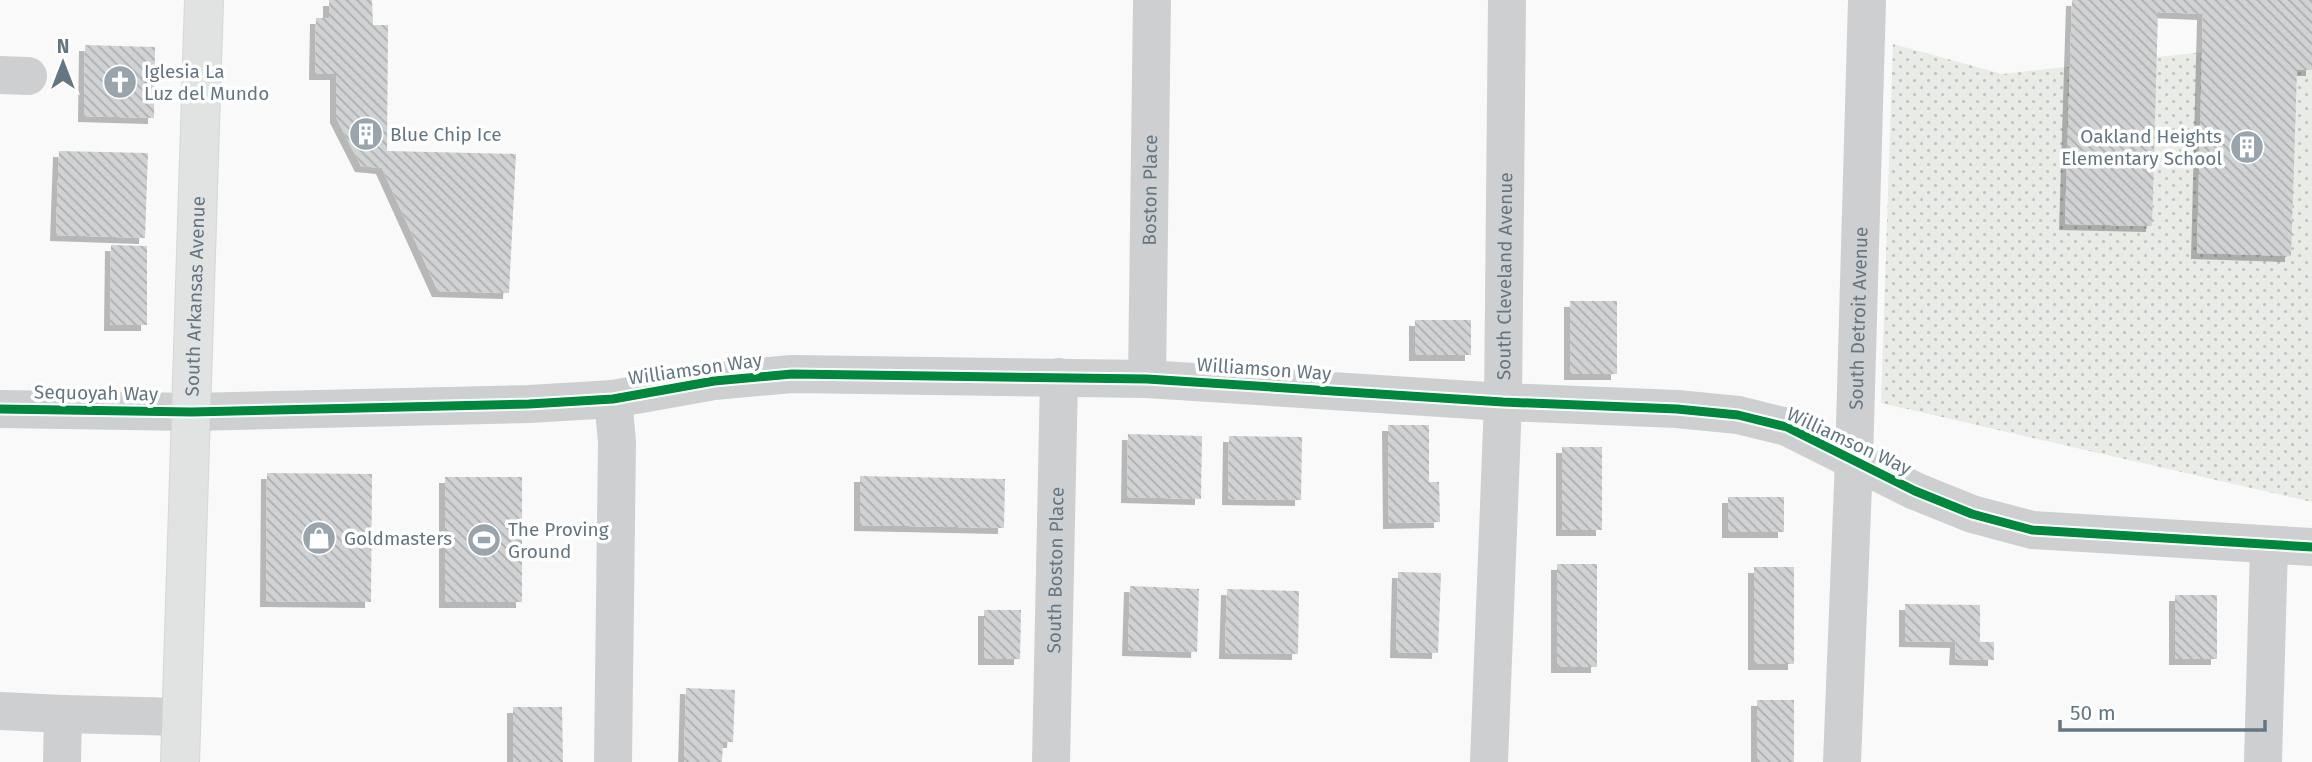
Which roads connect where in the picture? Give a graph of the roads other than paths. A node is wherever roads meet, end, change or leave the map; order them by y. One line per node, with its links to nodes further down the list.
1 (205, 0): 10 (highway, South Arkansas Avenue)
2 (1152, 0): 6 (street, Boston Place)
3 (1507, 0): 8 (street, South Cleveland Avenue)
4 (1867, 0): 11 (street, South Detroit Avenue)
5 (1059, 377): 6 (street, Williamson Way); 7 (street, Williamson Way); 20 (street, South Boston Place)
6 (1147, 379): 8 (street, Williamson Way)
7 (613, 399): 10 (street, Williamson Way); 19 (street)
8 (1503, 402): 11 (street, Williamson Way); 21 (street, South Cleveland Avenue)
9 (0, 409): 10 (street, Sequoyah Way)
10 (192, 412): 16 (highway, South Arkansas Avenue)
11 (1854, 460): 12 (street, Williamson Way); 22 (street, South Detroit Avenue)
12 (2269, 545): 13 (street, Williamson Way); 23 (street)
13 (2312, 547)
14 (0, 710): 15 (street)
15 (63, 714): 16 (street); 17 (street)
16 (181, 718): 18 (highway, South Arkansas Avenue)
17 (62, 762)
18 (180, 762)
19 (613, 762)
20 (1051, 762)
21 (1489, 762)
22 (1842, 762)
23 (2263, 762)

